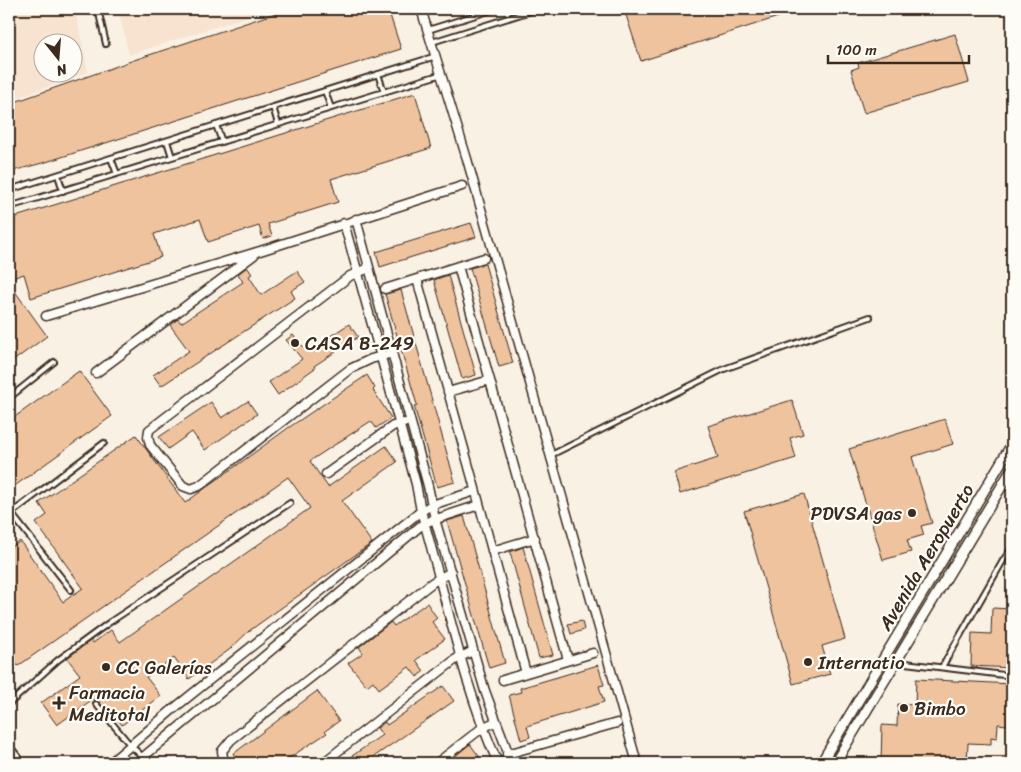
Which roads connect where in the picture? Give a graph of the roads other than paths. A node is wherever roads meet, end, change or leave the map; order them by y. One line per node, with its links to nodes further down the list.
1 (98, 9): 10 (lane)
2 (421, 9): 8 (street)
3 (495, 9): 6 (lane)
4 (537, 9): 5 (lane)
5 (526, 10): 7 (lane)
6 (487, 11): 7 (lane); 8 (lane)
7 (490, 23): 9 (lane)
8 (427, 30): 9 (street)
9 (431, 42): 11 (street)
10 (106, 44)
11 (436, 56): 12 (lane); 13 (street)
12 (378, 74): 14 (lane); 15 (lane)
13 (442, 74): 15 (lane); 52 (street)
14 (325, 91): 16 (lane); 17 (lane)
15 (384, 92): 17 (lane)
16 (273, 108): 18 (lane); 19 (lane)
17 (331, 108): 18 (lane)
18 (278, 124): 21 (lane)
19 (216, 125): 20 (lane); 21 (lane)
20 (167, 141): 22 (lane); 23 (lane)
21 (222, 142): 22 (lane)
22 (172, 157): 24 (lane)
23 (111, 158): 24 (lane); 25 (lane)
24 (117, 174): 28 (lane)
25 (58, 175): 27 (lane); 28 (lane)
26 (462, 186): 30 (street)
27 (9, 190)
28 (63, 190): 29 (lane)
29 (9, 207)
30 (356, 219): 31 (street); 35 (street)
31 (344, 223): 32 (street); 36 (street)
32 (260, 251): 39 (street); 44 (street)
33 (484, 258): 34 (street)
34 (458, 266): 37 (street); 45 (street)
35 (369, 268): 36 (street); 41 (street)
36 (358, 272): 42 (street); 42 (street)
37 (418, 279): 38 (street); 46 (street)
38 (385, 289)
39 (46, 316)
40 (870, 316): 52 (lane)
41 (393, 353): 42 (street); 48 (street)
42 (380, 356): 49 (street)
43 (54, 362): 47 (lane)
44 (96, 373)
45 (490, 380): 46 (street); 63 (street)
46 (448, 392): 55 (street)
47 (9, 398)
48 (411, 420): 49 (street); 57 (street)
49 (400, 424): 54 (street); 59 (street)
50 (104, 443): 60 (lane)
51 (1012, 444): 72 (street, Avenida Aeropuerto)
52 (551, 455): 99 (street)
53 (1012, 469): 74 (street, Avenida Aeropuerto)
54 (326, 474)
55 (475, 491): 57 (street); 58 (street)
56 (290, 503): 81 (lane)
57 (432, 505): 59 (street); 61 (street)
58 (478, 505): 61 (street); 65 (street)
59 (421, 511): 62 (street); 87 (street)
60 (10, 514): 68 (lane)
61 (435, 518): 62 (street); 66 (street)
62 (424, 523): 67 (street); 89 (street)
63 (535, 538): 65 (street); 73 (street)
64 (1012, 548): 75 (lane)
65 (492, 551): 76 (street)
66 (452, 572): 67 (street); 69 (street)
67 (440, 577): 71 (street); 94 (street)
68 (71, 590)
69 (473, 652): 71 (street); 79 (street)
70 (593, 653): 73 (street)
71 (460, 656): 80 (street); 95 (street)
72 (884, 659): 74 (lane); 90 (street, Avenida Aeropuerto)
73 (568, 660): 76 (street)
74 (897, 662): 75 (lane); 90 (street, Avenida Aeropuerto)
75 (942, 667): 77 (lane)
76 (526, 673): 78 (street)
77 (1012, 676)
78 (503, 680)
79 (485, 691): 80 (street); 83 (street)
80 (471, 695): 85 (street)
81 (9, 704)
82 (96, 704): 87 (lane)
83 (495, 722): 85 (street); 88 (street)
84 (617, 723): 88 (street)
85 (482, 728): 96 (street); 97 (street)
86 (9, 745): 91 (lane)
87 (131, 746): 89 (lane); 92 (street)
88 (507, 754): 98 (street)
89 (143, 758): 93 (street)
90 (828, 762)
91 (23, 763)
92 (110, 763)
93 (136, 763)
94 (224, 763)
95 (323, 763)
96 (438, 763)
97 (498, 763)
98 (512, 763)
99 (637, 763)

